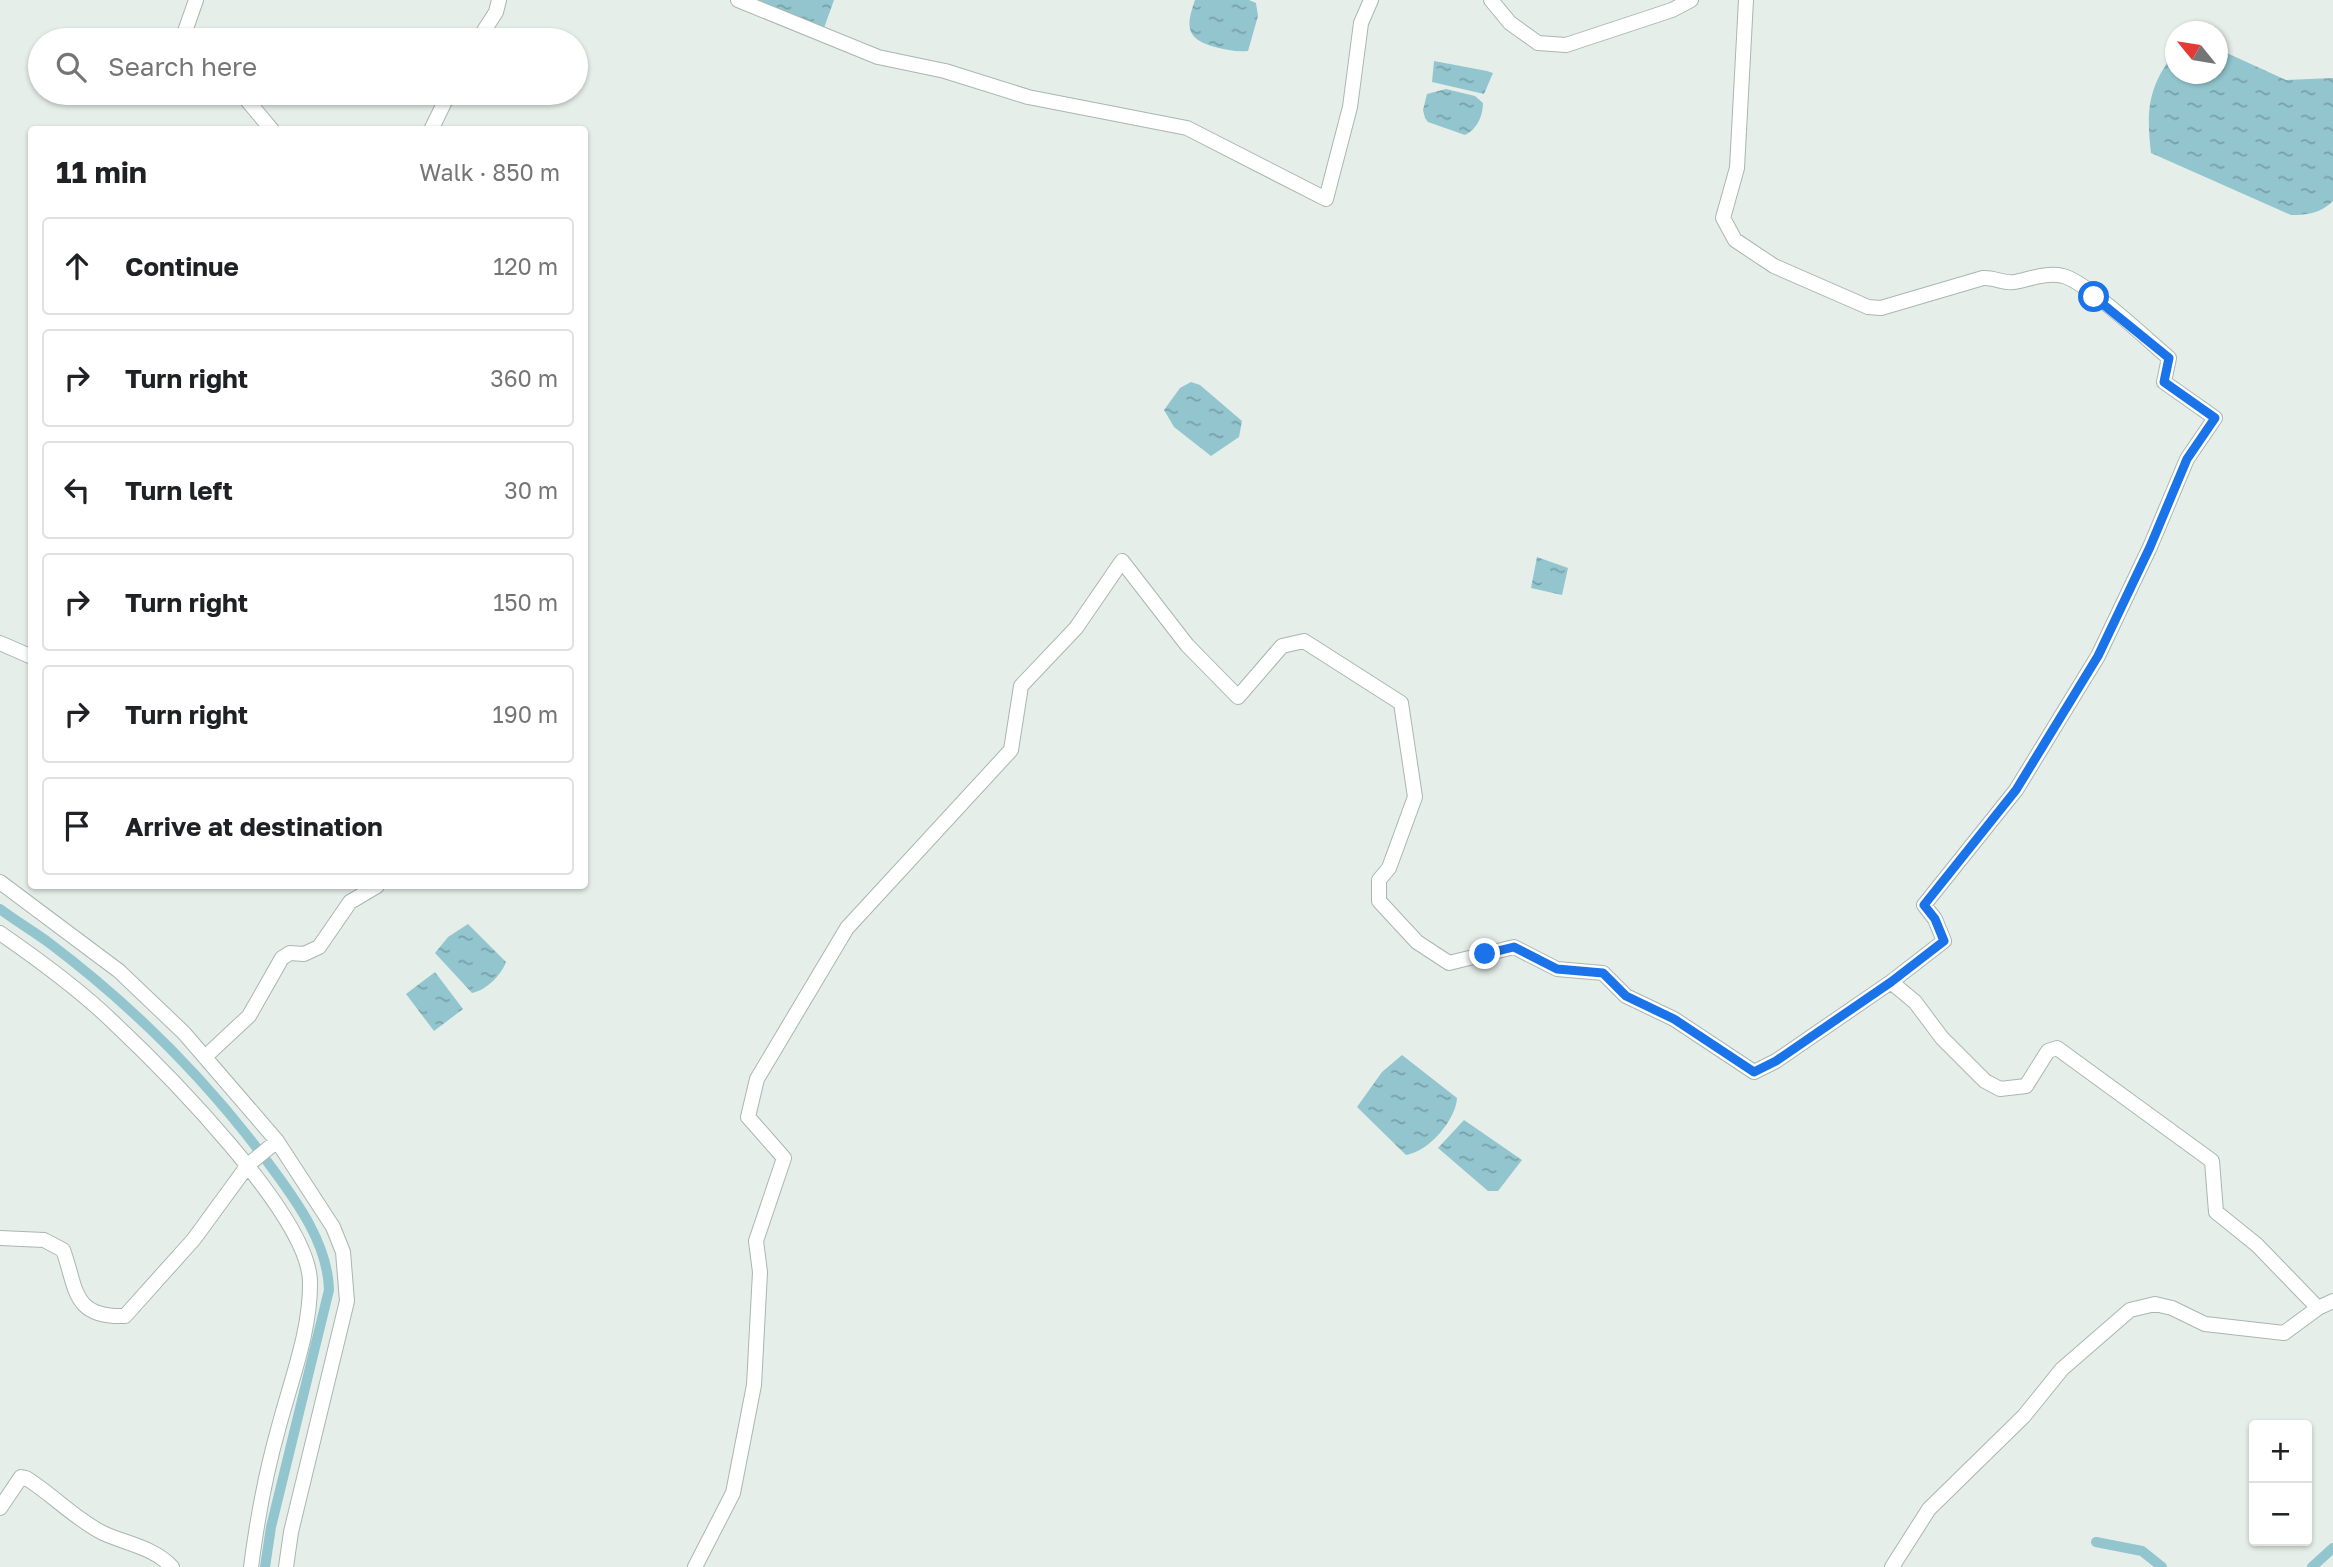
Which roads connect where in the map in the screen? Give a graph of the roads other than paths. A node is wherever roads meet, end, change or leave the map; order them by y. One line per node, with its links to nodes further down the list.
1 (196, 0): 8 (street)
2 (499, 0): 9 (street)
3 (738, 0): 4 (street)
4 (1371, 0)
5 (1491, 0): 6 (street)
6 (1691, 0)
7 (1746, 0): 19 (street)
8 (185, 28)
9 (486, 28)
10 (251, 105): 12 (street)
11 (443, 105): 13 (street)
12 (269, 126)
13 (433, 126)
14 (0, 643): 15 (street)
15 (28, 654)
16 (0, 882): 20 (street)
17 (372, 889): 20 (street)
18 (0, 933): 22 (street)
19 (1891, 982): 25 (street); 30 (street)
20 (205, 1057): 21 (street)
21 (277, 1141): 22 (street); 29 (street)
22 (248, 1165): 23 (street); 28 (street)
23 (0, 1238)
24 (2333, 1301): 25 (street)
25 (2318, 1308): 31 (street)
26 (0, 1508): 27 (street)
27 (172, 1567)
28 (251, 1567)
29 (286, 1567)
30 (695, 1567)
31 (1892, 1567)

